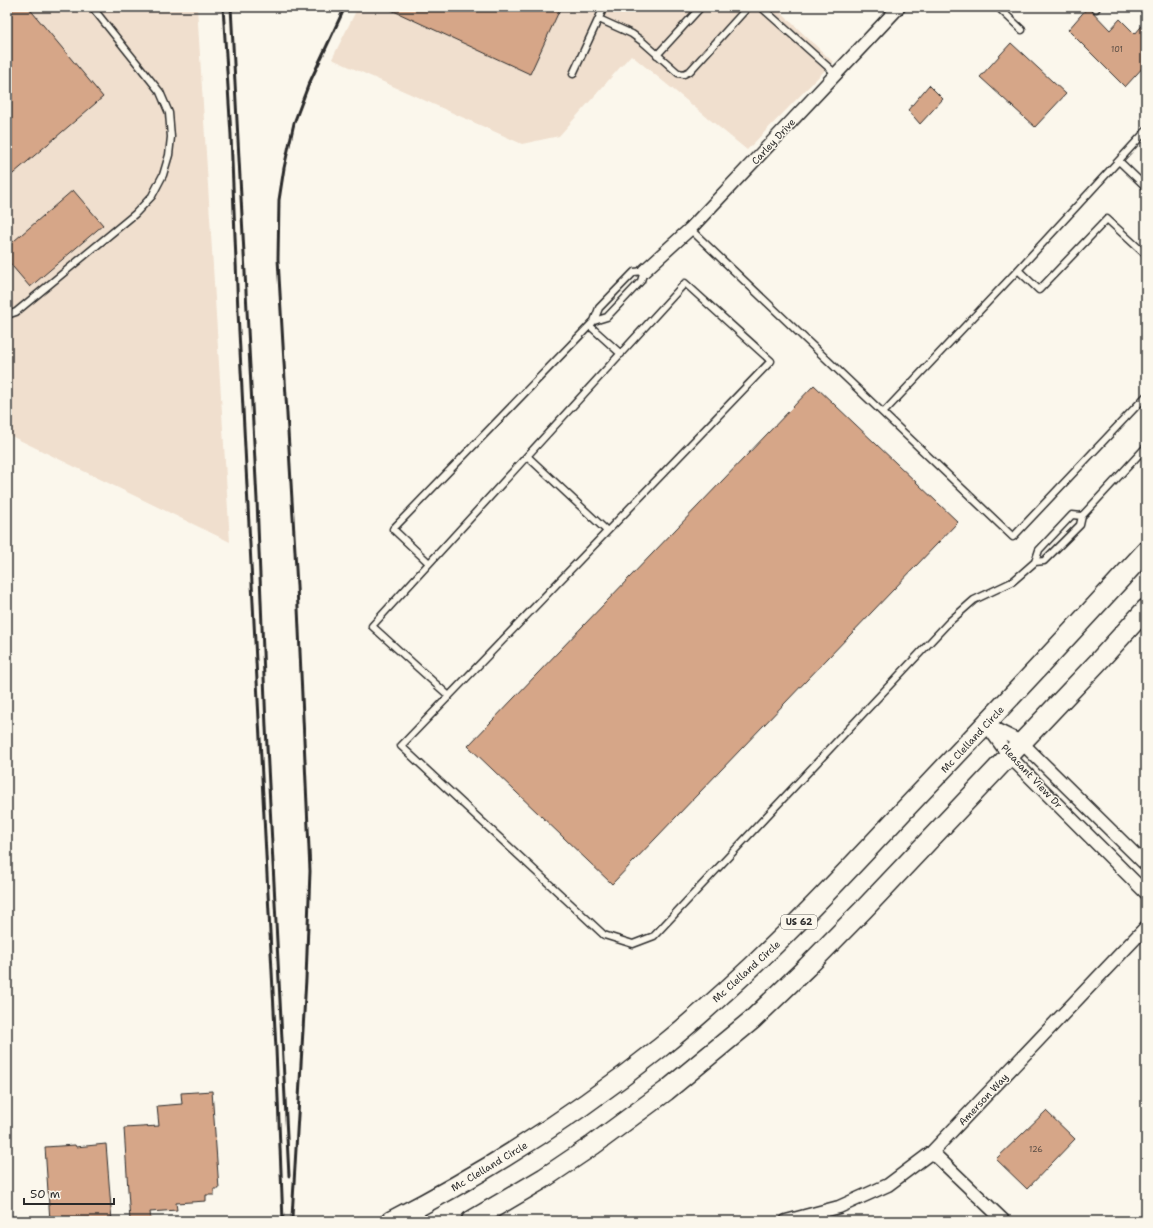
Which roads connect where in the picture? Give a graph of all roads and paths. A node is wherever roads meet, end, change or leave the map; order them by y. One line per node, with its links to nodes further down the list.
1 (92, 7): 22 (lane)
2 (604, 7): 10 (lane)
3 (701, 7): 12 (lane)
4 (748, 7): 12 (lane)
5 (761, 7): 14 (lane)
6 (899, 7): 14 (street, Carley Drive)
7 (998, 7): 11 (lane)
8 (1094, 7): 9 (lane)
9 (1097, 7)
10 (599, 19): 12 (lane); 13 (lane)
11 (1022, 30)
12 (657, 55)
13 (573, 74)
14 (836, 74): 18 (street, Carley Drive)
15 (1146, 131): 16 (lane)
16 (1119, 161): 17 (lane); 20 (lane)
17 (1146, 187)
18 (690, 228): 21 (street, Carley Drive); 27 (lane)
19 (1146, 255): 20 (lane)
20 (1018, 270): 27 (lane)
21 (644, 271): 23 (lane); 23 (lane)
22 (7, 315)
23 (594, 321): 24 (lane)
24 (590, 326): 25 (lane); 34 (lane)
25 (621, 354): 29 (lane); 31 (lane)
26 (1146, 396): 27 (lane)
27 (883, 413)
28 (1146, 447): 30 (lane)
29 (527, 456): 31 (lane); 34 (lane)
30 (1082, 516): 33 (lane); 33 (lane)
31 (607, 531): 36 (lane)
32 (1146, 552): 37 (highway, Mc Clelland Circle / US 62)
33 (1035, 562): 36 (lane)
34 (429, 563): 36 (lane)
35 (1146, 609): 38 (highway)
36 (449, 696)
37 (986, 724): 38 (street, Pleasant View Dr); 38 (street, Pleasant View Dr); 43 (highway, Mc Clelland Circle / US 62)
38 (1015, 749): 39 (street, Pleasant View Dr); 40 (street, Pleasant View Dr); 44 (highway)
39 (1146, 865)
40 (1146, 893)
41 (1146, 926): 42 (street, Amerson Way)
42 (932, 1152): 45 (street, Amerson Way); 46 (street)
43 (391, 1221)
44 (471, 1221)
45 (786, 1221)
46 (1004, 1221)

